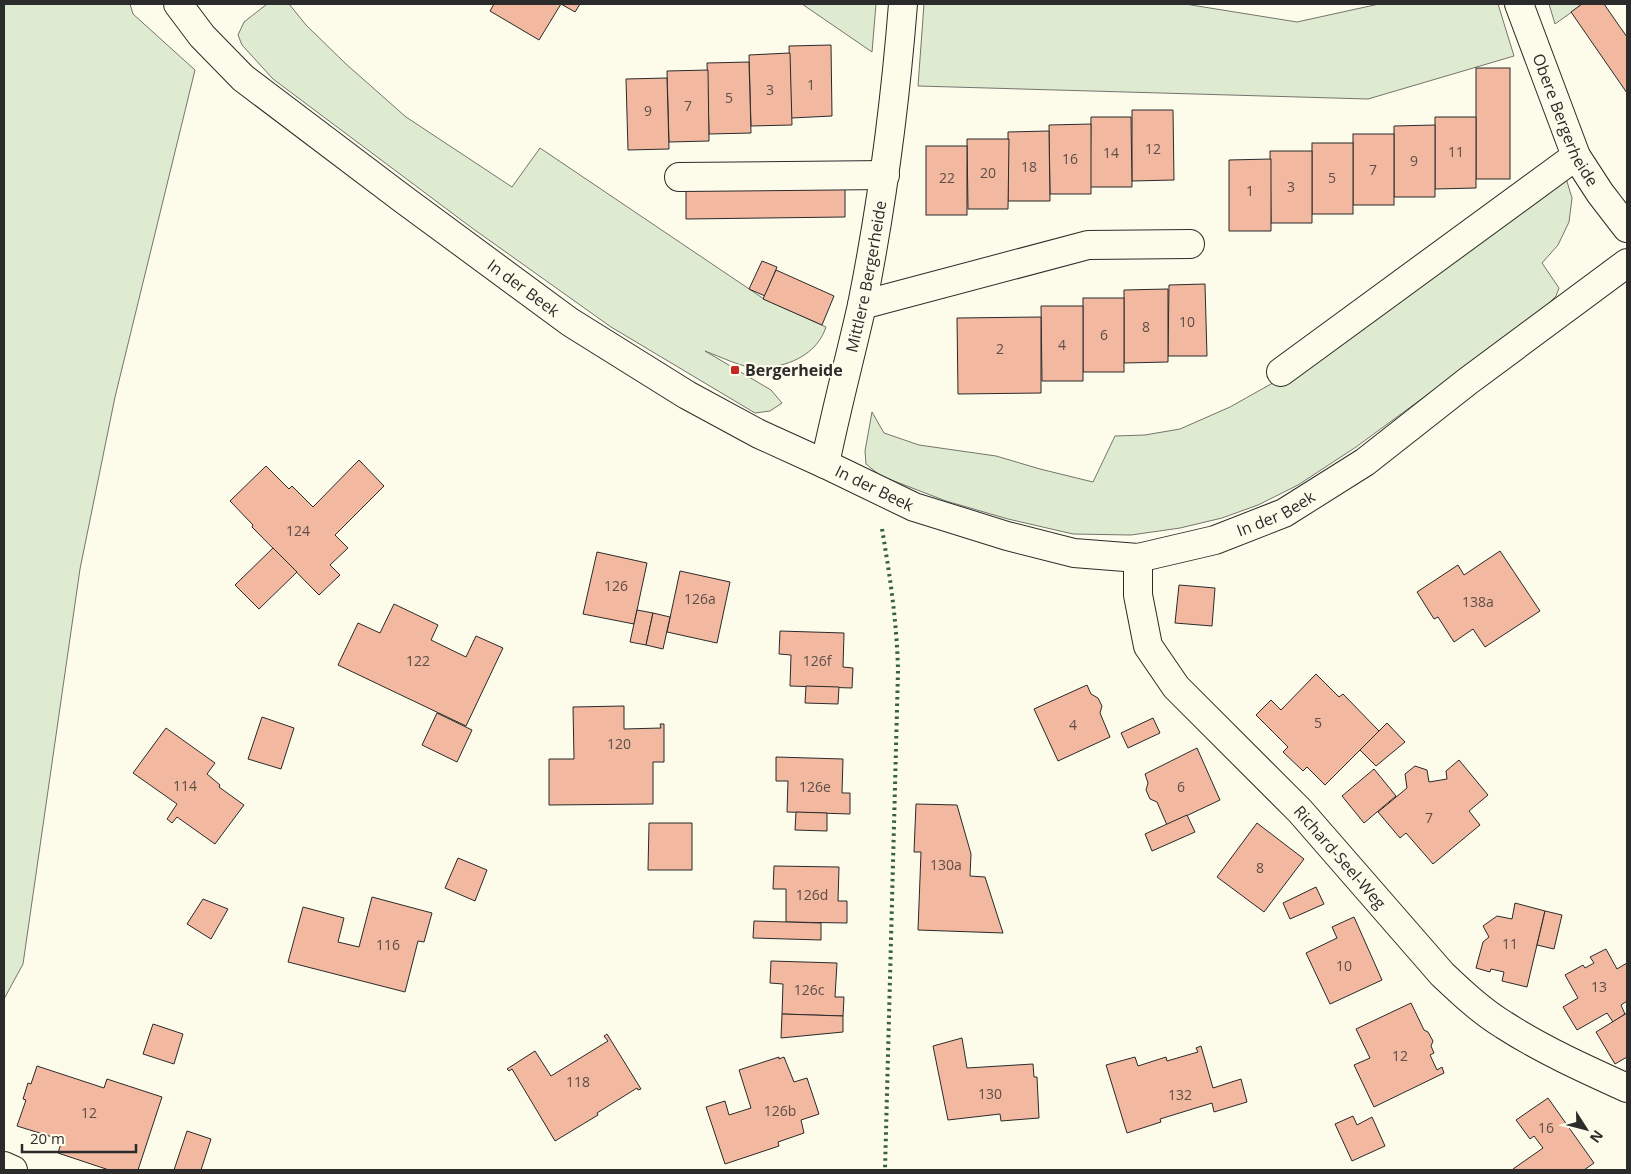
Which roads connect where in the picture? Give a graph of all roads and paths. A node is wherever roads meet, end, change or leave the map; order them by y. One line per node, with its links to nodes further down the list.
1 (178, 4): 12 (street, In der Beek)
2 (903, 4): 5 (street, Mittlere Bergerheide)
3 (1520, 4): 4 (street, Obere Bergerheide)
4 (1576, 156): 7 (street, Obere Bergerheide); 11 (street)
5 (885, 175): 6 (street, Mittlere Bergerheide); 10 (street, Mittlere Bergerheide)
6 (679, 177)
7 (1627, 228)
8 (1190, 244): 10 (street)
9 (1627, 263): 13 (street, In der Beek)
10 (862, 305): 12 (street, Mittlere Bergerheide)
11 (1281, 372)
12 (825, 464): 13 (street, In der Beek)
13 (1138, 558): 14 (street, Richard-Seel-Weg)
14 (1627, 1088)
15 (4, 1166): 16 (street)
16 (13, 1170)

